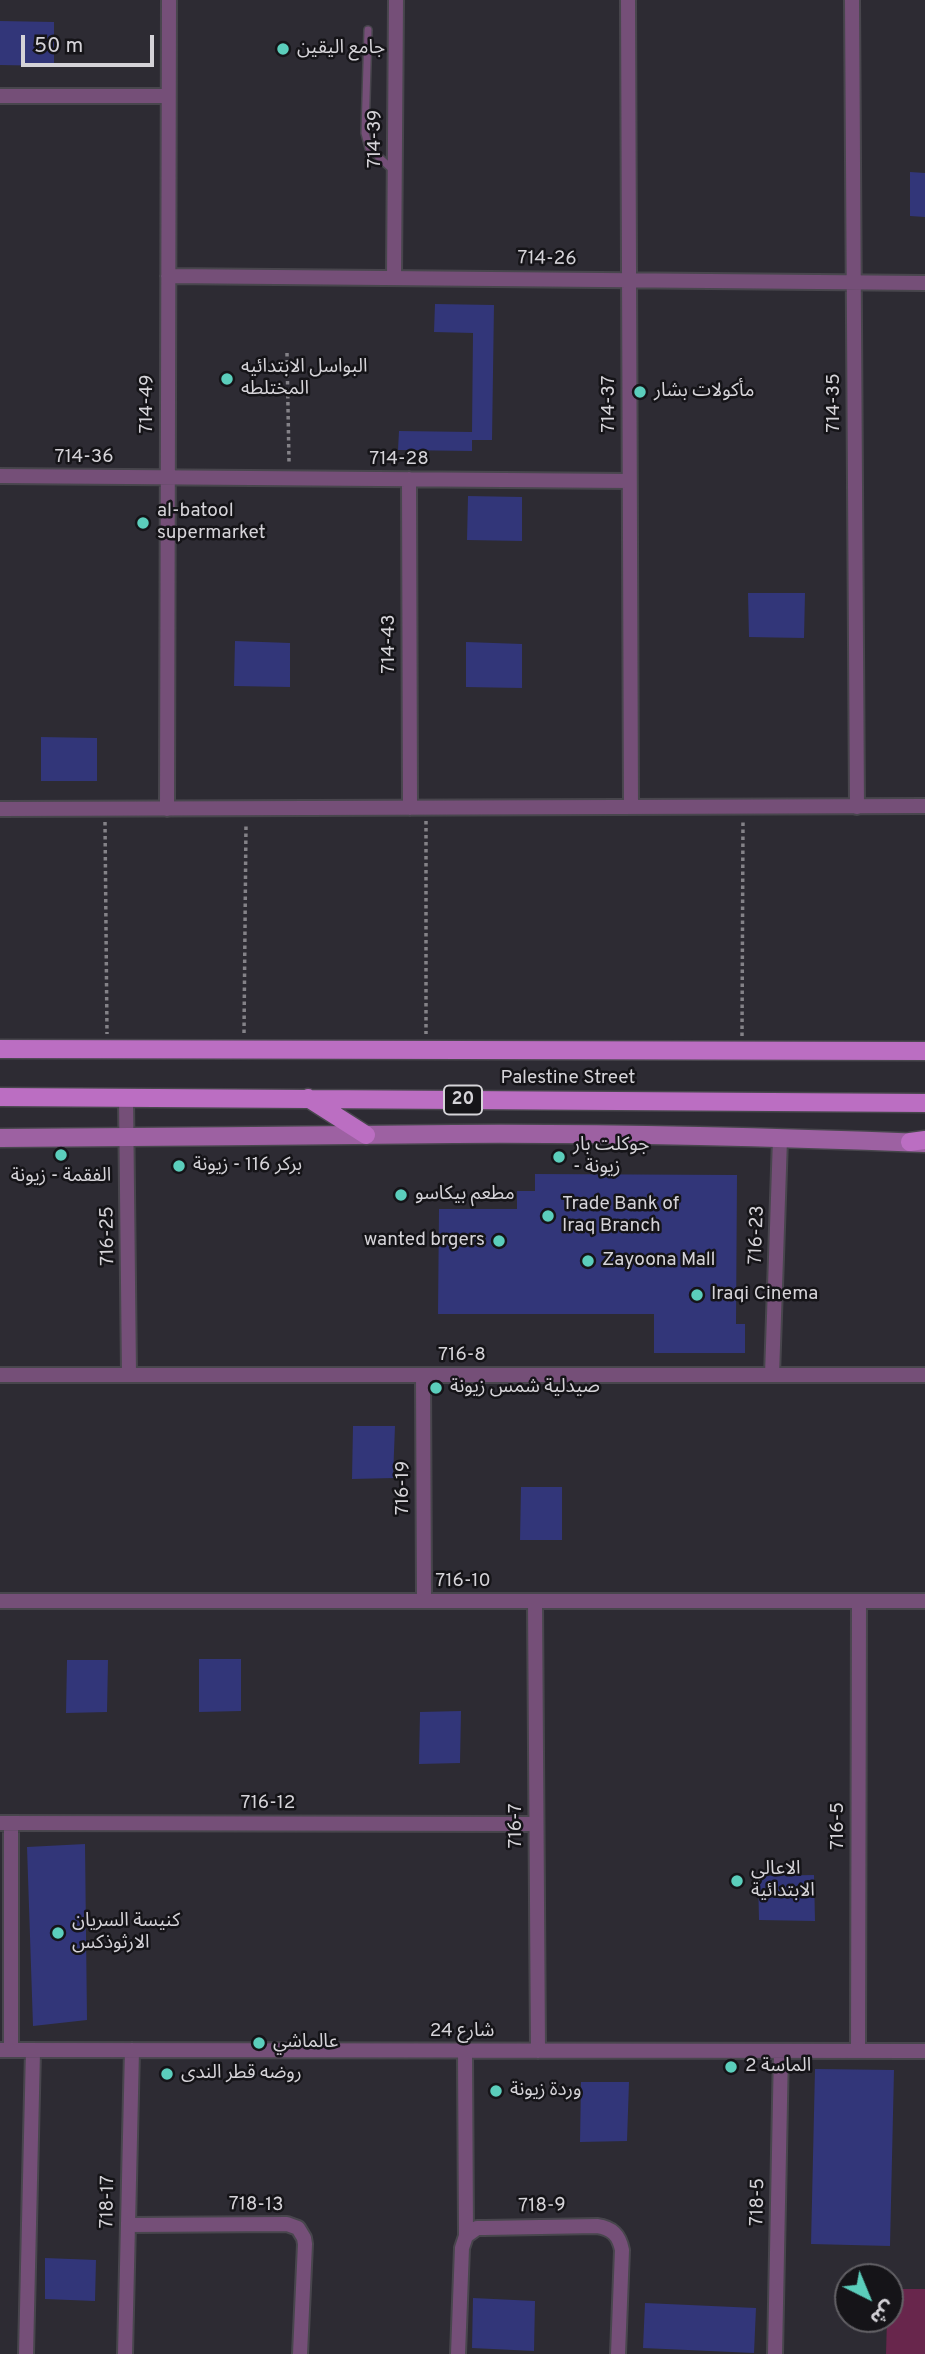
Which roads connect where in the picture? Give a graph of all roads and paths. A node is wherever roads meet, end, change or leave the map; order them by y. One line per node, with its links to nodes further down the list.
1 (169, 0): 7 (street, 714-49)
2 (396, 0): 8 (street, 714-39)
3 (628, 0): 11 (street, 714-37)
4 (852, 0): 12 (street, 714-35)
5 (368, 30): 8 (lane)
6 (0, 96): 7 (street)
7 (168, 96): 9 (street, 714-49)
8 (395, 172): 10 (street, 714-39)
9 (168, 276): 10 (street, 714-26); 16 (street, 714-49)
10 (394, 278): 11 (street, 714-26)
11 (629, 281): 12 (street, 714-26); 19 (street, 714-37)
12 (854, 282): 13 (street, 714-26); 23 (street, 714-35)
13 (925, 283)
14 (287, 353): 17 (path)
15 (0, 476): 16 (street, 714-36)
16 (167, 478): 17 (street, 714-28); 29 (street, 714-49)
17 (289, 478): 18 (street, 714-28)
18 (409, 480): 19 (street, 714-28); 25 (street, 714-43)
19 (629, 481): 21 (street, 714-37)
20 (925, 806): 23 (street)
21 (631, 807): 22 (street); 26 (street)
22 (743, 807): 23 (street); 34 (path)
23 (857, 807)
24 (246, 808): 25 (street); 29 (street); 32 (path)
25 (410, 808): 26 (street)
26 (426, 808): 33 (path)
27 (0, 809): 28 (street)
28 (104, 809): 29 (street); 31 (path)
29 (167, 809)
30 (0, 1049): 31 (main road, Palestine Street)
31 (107, 1049): 32 (main road, Palestine Street)
32 (244, 1049): 33 (main road, Palestine Street)
33 (426, 1050): 34 (main road, Palestine Street)
34 (742, 1051): 35 (main road, Palestine Street)
35 (925, 1051)
36 (0, 1097): 37 (main road, Palestine Street / 20)
37 (126, 1097): 38 (main road, Palestine Street / 20); 42 (street, 716-25)
38 (308, 1098): 39 (main road, Palestine Street / 20); 40 (main road)
39 (925, 1103)
40 (366, 1135): 42 (street); 43 (street)
41 (0, 1138): 42 (street)
42 (127, 1138): 46 (street, 716-25)
43 (780, 1139): 44 (street); 48 (street, 716-23)
44 (920, 1142)
45 (0, 1375): 46 (street, 716-8)
46 (129, 1375): 47 (street, 716-8)
47 (423, 1375): 48 (street, 716-8); 51 (street, 716-19)
48 (772, 1375): 49 (street, 716-8)
49 (925, 1375)
50 (0, 1601): 51 (street, 716-10)
51 (424, 1601): 52 (street, 716-10)
52 (535, 1601): 53 (street, 716-10); 56 (street, 716-7)
53 (859, 1601): 54 (street, 716-10); 60 (street, 716-5)
54 (925, 1601)
55 (5, 1823): 56 (street, 716-12); 57 (street)
56 (536, 1824): 61 (street, 716-7)
57 (6, 2050): 58 (street, شارع 24)
58 (33, 2050): 59 (street, شارع 24); 67 (street)
59 (132, 2050): 64 (street, شارع 24); 65 (street, 718-17)
60 (858, 2050): 62 (street, شارع 24); 63 (street, شارع 24)
61 (538, 2051): 62 (street, شارع 24); 64 (street, شارع 24)
62 (781, 2051): 72 (street, 718-5)
63 (925, 2051)
64 (465, 2052): 66 (street)
65 (128, 2225): 68 (street, 718-17); 69 (street, 718-13)
66 (466, 2236): 70 (street); 71 (street, 718-9)
67 (26, 2354)
68 (124, 2354)
69 (300, 2354)
70 (458, 2354)
71 (618, 2354)
72 (775, 2354)

